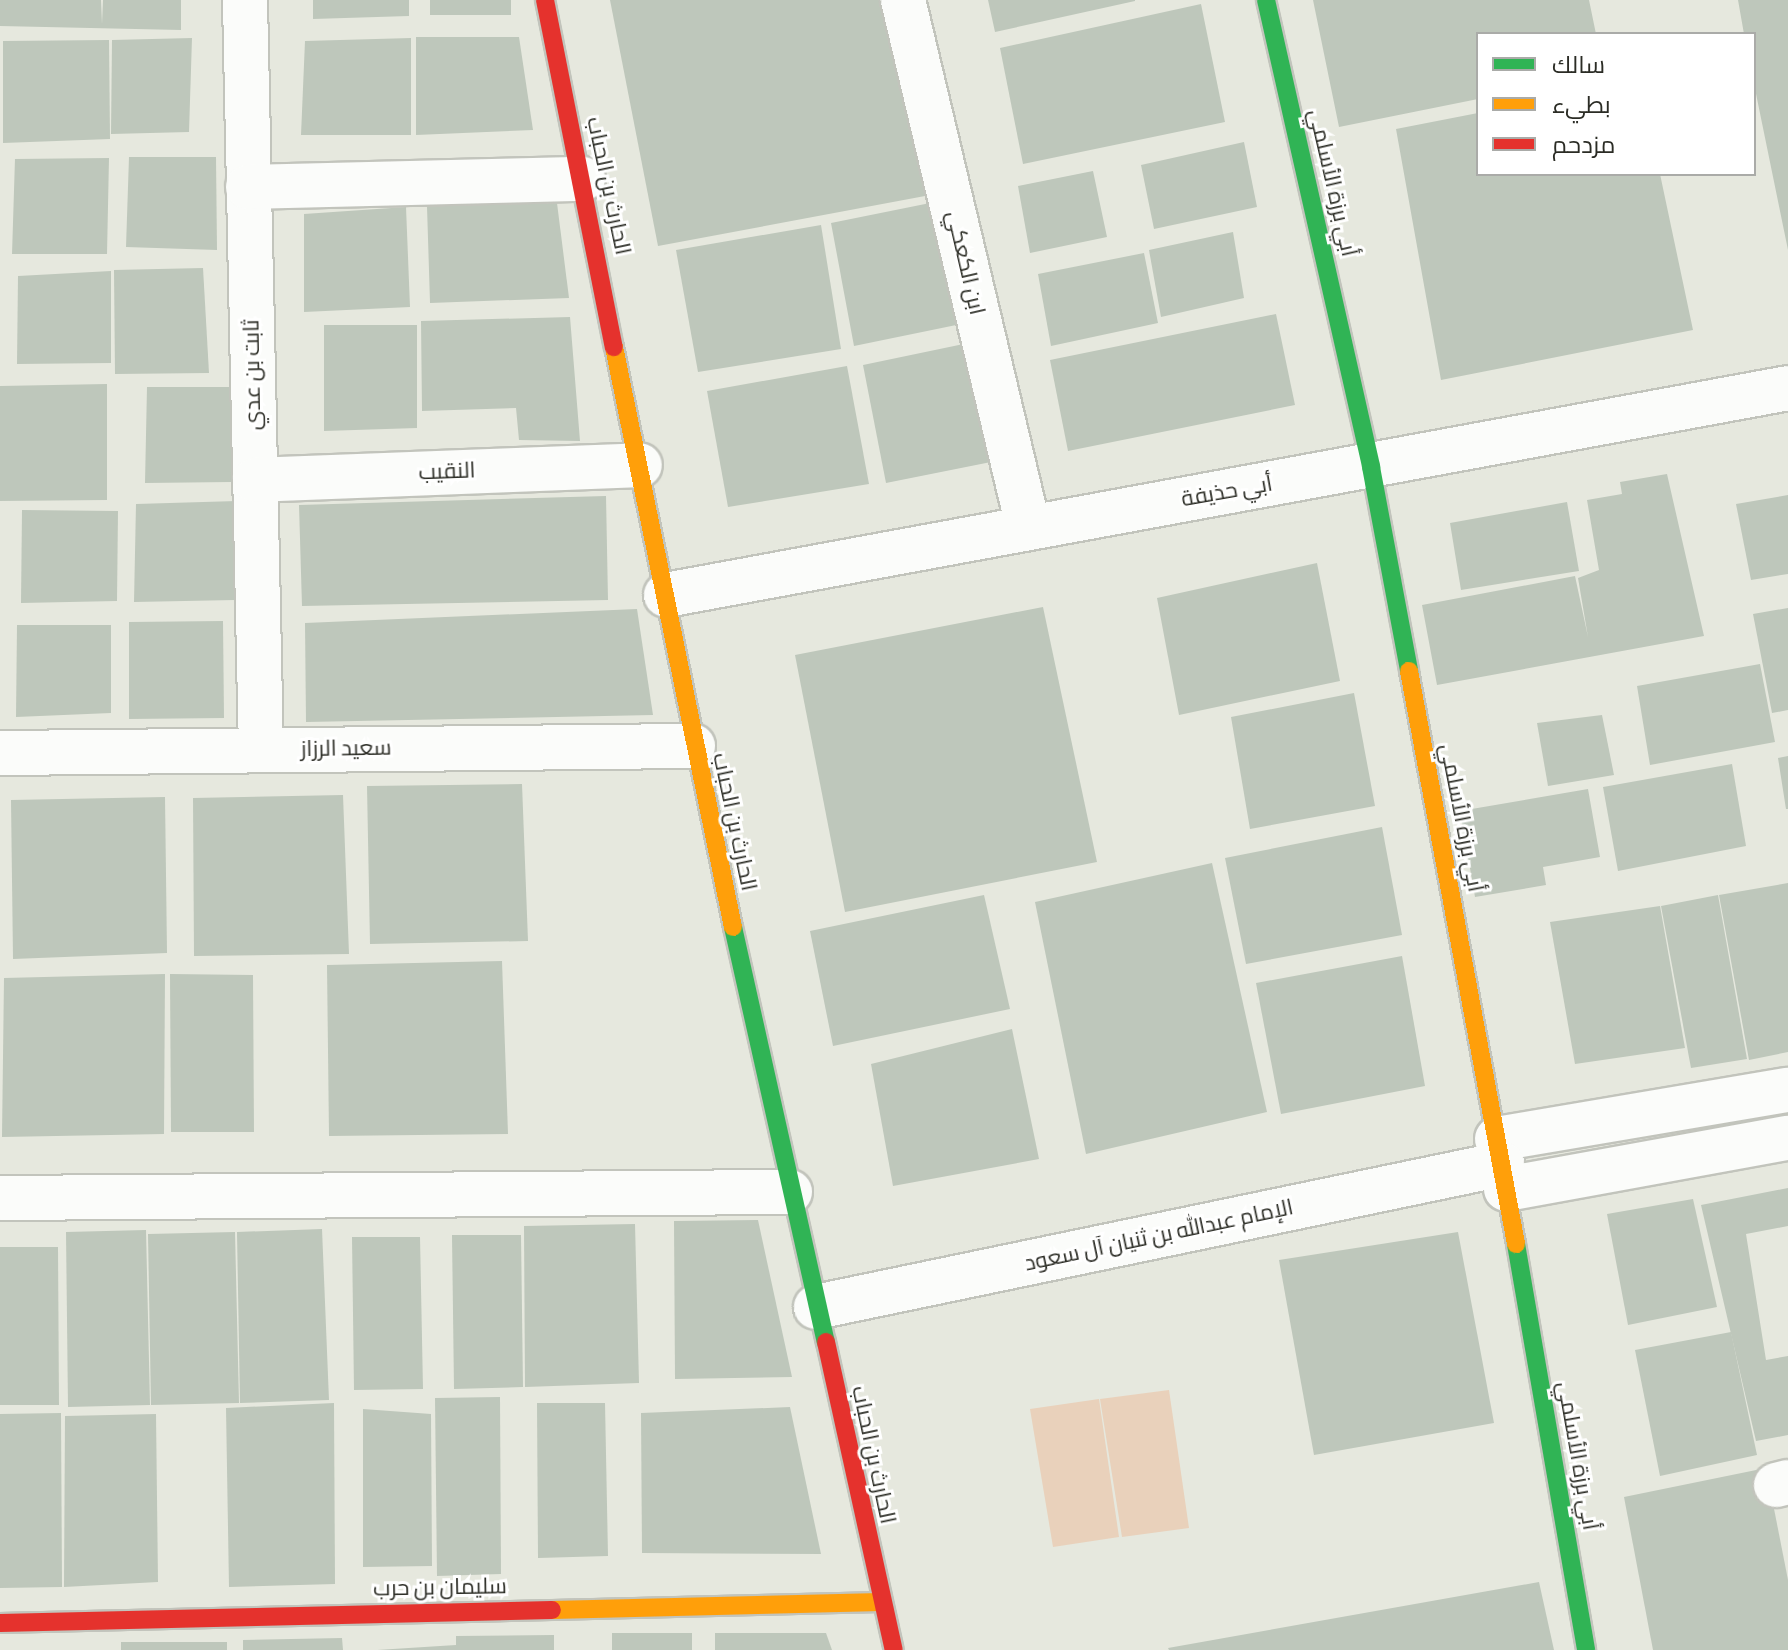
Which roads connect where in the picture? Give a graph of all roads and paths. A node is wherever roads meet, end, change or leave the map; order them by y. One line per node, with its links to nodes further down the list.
1 (245, 0): 6 (street, ثابت بن عدي)
2 (545, 0): 5 (street, الحارث بن الحباب)
3 (903, 0): 11 (street, ابن الكعكي)
4 (1266, 0): 9 (street, أبي برزة الأسلمي)
5 (583, 179): 6 (street); 8 (street, الحارث بن الحباب)
6 (248, 187): 10 (street, ثابت بن عدي)
7 (1788, 388): 9 (street, أبي حذيفة)
8 (640, 465): 10 (street, النقيب); 12 (street, الحارث بن الحباب)
9 (1371, 467): 11 (street, أبي حذيفة); 18 (street, أبي برزة الأسلمي)
10 (255, 480): 14 (street, ثابت بن عدي)
11 (1028, 526): 12 (street, أبي حذيفة)
12 (666, 595): 13 (street, الحارث بن الحباب)
13 (693, 746): 14 (street, سعيد الرزاز); 19 (street, الحارث بن الحباب)
14 (261, 750): 15 (street, سعيد الرزاز)
15 (0, 753)
16 (1788, 1090): 18 (street, الإمام عبدالله بن ثنيان آل سعود)
17 (1788, 1138): 18 (street, الإمام عبدالله بن ثنيان آل سعود)
18 (1502, 1164): 21 (street, الإمام عبدالله بن ثنيان آل سعود); 25 (street, أبي برزة الأسلمي)
19 (790, 1192): 20 (street); 21 (street, الحارث بن الحباب)
20 (0, 1198)
21 (816, 1307): 22 (street, الحارث بن الحباب)
22 (881, 1602): 23 (street, سليمان بن حرب); 24 (street, الحارث بن الحباب)
23 (0, 1623)
24 (894, 1650)
25 (1586, 1650)

